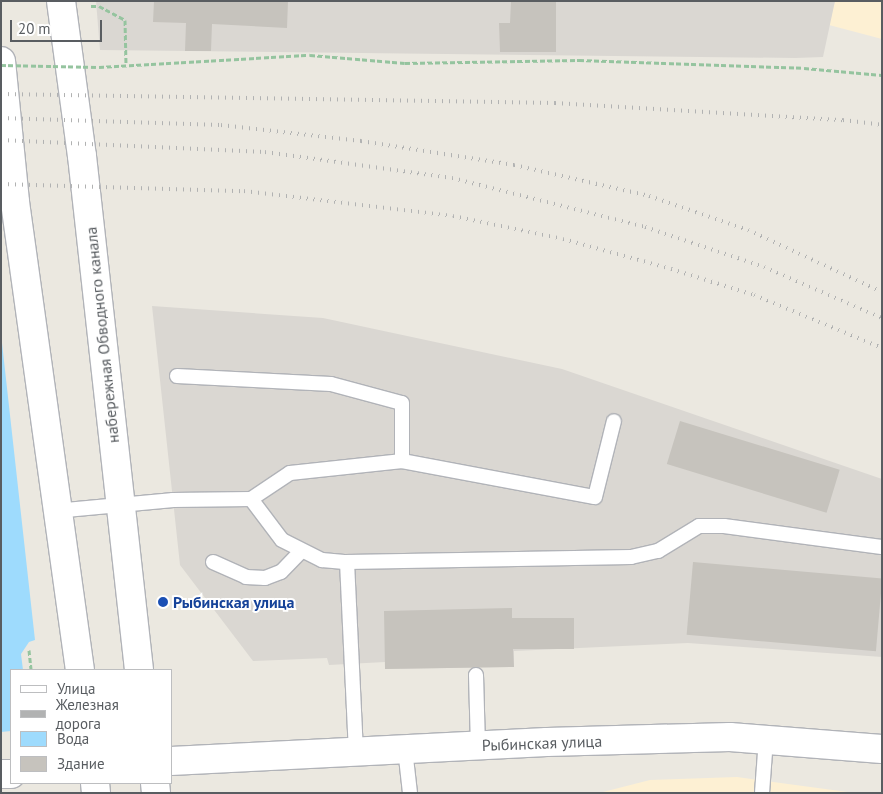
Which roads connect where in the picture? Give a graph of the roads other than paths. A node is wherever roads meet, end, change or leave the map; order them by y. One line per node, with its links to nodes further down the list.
1 (61, 1): 7 (main road, набережная Обводного канала)
2 (1, 63): 8 (main road)
3 (177, 376): 5 (lane)
4 (614, 422): 5 (lane)
5 (402, 461): 6 (lane)
6 (251, 499): 7 (lane); 10 (lane)
7 (120, 504): 8 (lane); 14 (main road, набережная Обводного канала)
8 (56, 511): 13 (main road)
9 (882, 547): 12 (lane)
10 (300, 552): 11 (lane); 12 (lane)
11 (213, 562)
12 (347, 562): 20 (lane)
13 (80, 669)
14 (139, 669)
15 (476, 675): 17 (lane)
16 (766, 738): 17 (main road, Рыбинская улица); 19 (main road, Рыбинская улица); 23 (lane)
17 (478, 745): 18 (main road, Рыбинская улица)
18 (405, 748): 20 (main road, Рыбинская улица); 22 (lane)
19 (882, 748)
20 (356, 750): 21 (main road, Рыбинская улица)
21 (172, 761)
22 (410, 793)
23 (762, 793)

